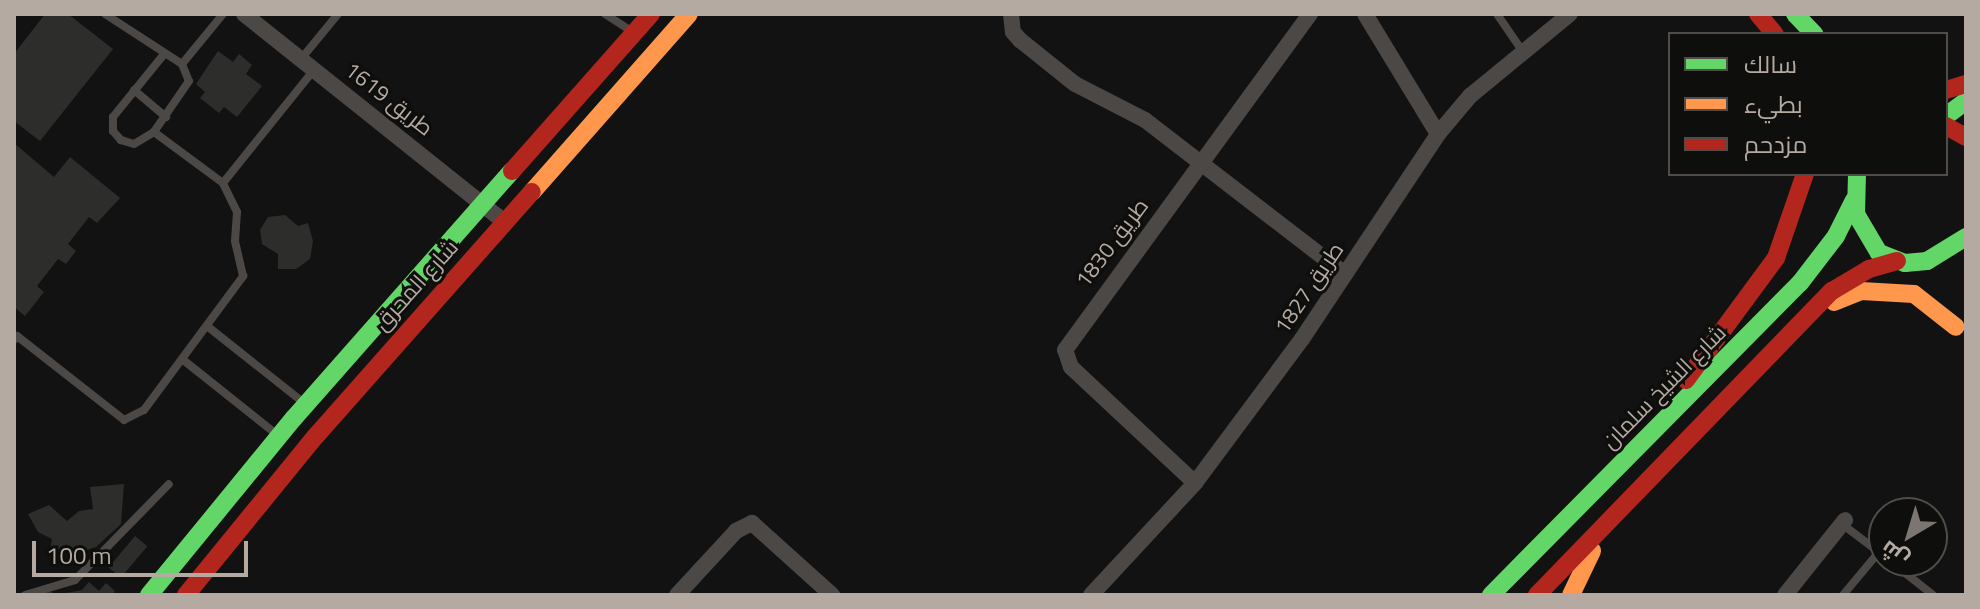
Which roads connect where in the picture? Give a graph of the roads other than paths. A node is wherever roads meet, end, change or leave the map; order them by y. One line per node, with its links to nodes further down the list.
1 (105, 14): 18 (lane)
2 (223, 14): 20 (lane)
3 (244, 14): 21 (street, طريق 1619)
4 (338, 14): 21 (lane)
5 (605, 14): 17 (lane)
6 (651, 14): 17 (main road, شارع المحرق)
7 (689, 14): 36 (main road, شارع المحرق)
8 (1011, 14): 30 (street)
9 (1310, 14): 30 (street, طريق 1830)
10 (1365, 14): 28 (street)
11 (1497, 14): 19 (lane)
12 (1570, 14): 19 (street, طريق 1827)
13 (1757, 14): 15 (main road)
14 (1795, 14): 16 (main road)
15 (1773, 32)
16 (1812, 32)
17 (634, 33): 35 (main road, شارع المحرق)
18 (165, 53): 20 (lane); 22 (lane)
19 (1524, 53): 28 (street, طريق 1827)
20 (182, 64): 25 (lane)
21 (308, 64): 33 (lane); 35 (street, طريق 1619)
22 (134, 90): 25 (lane); 27 (lane)
23 (1966, 101): 24 (main road)
24 (1948, 114)
25 (166, 117): 27 (lane)
26 (1948, 127): 29 (main road)
27 (154, 132): 33 (lane)
28 (1438, 134): 39 (street, طريق 1827)
29 (1966, 137)
30 (1198, 164): 39 (street); 49 (street, طريق 1830)
31 (1804, 176): 48 (main road)
32 (1857, 176): 34 (main road)
33 (223, 183): 40 (lane)
34 (1854, 200): 38 (main road); 48 (main road, شارع الشيخ سلمان)
35 (482, 203): 36 (street, طريق 1619); 45 (main road, شارع المحرق)
36 (505, 222): 47 (main road, شارع المحرق)
37 (1966, 237): 38 (main road)
38 (1901, 262): 41 (main road); 43 (main road)
39 (1345, 274): 49 (street, طريق 1827)
40 (207, 326): 44 (lane); 45 (lane)
41 (1961, 334): 43 (main road)
42 (15, 336): 44 (lane)
43 (1777, 345): 52 (main road)
44 (182, 359): 46 (lane)
45 (300, 411): 46 (main road, شارع المحرق); 47 (main road)
46 (279, 436): 57 (main road, شارع المحرق)
47 (315, 437): 58 (main road, شارع المحرق)
48 (1635, 449): 62 (main road, شارع الشيخ سلمان)
49 (1195, 483): 61 (street, طريق 1827)
50 (169, 484): 56 (lane)
51 (1843, 522): 53 (lane); 65 (street)
52 (1607, 524): 63 (main road); 64 (main road)
53 (1868, 543)
54 (1868, 569): 66 (lane)
55 (1910, 577): 67 (lane)
56 (25, 595)
57 (149, 595)
58 (186, 595)
59 (677, 595): 60 (street)
60 (832, 595)
61 (1091, 595)
62 (1491, 595)
63 (1537, 595)
64 (1571, 595)
65 (1785, 595)
66 (1843, 595)
67 (1933, 595)

